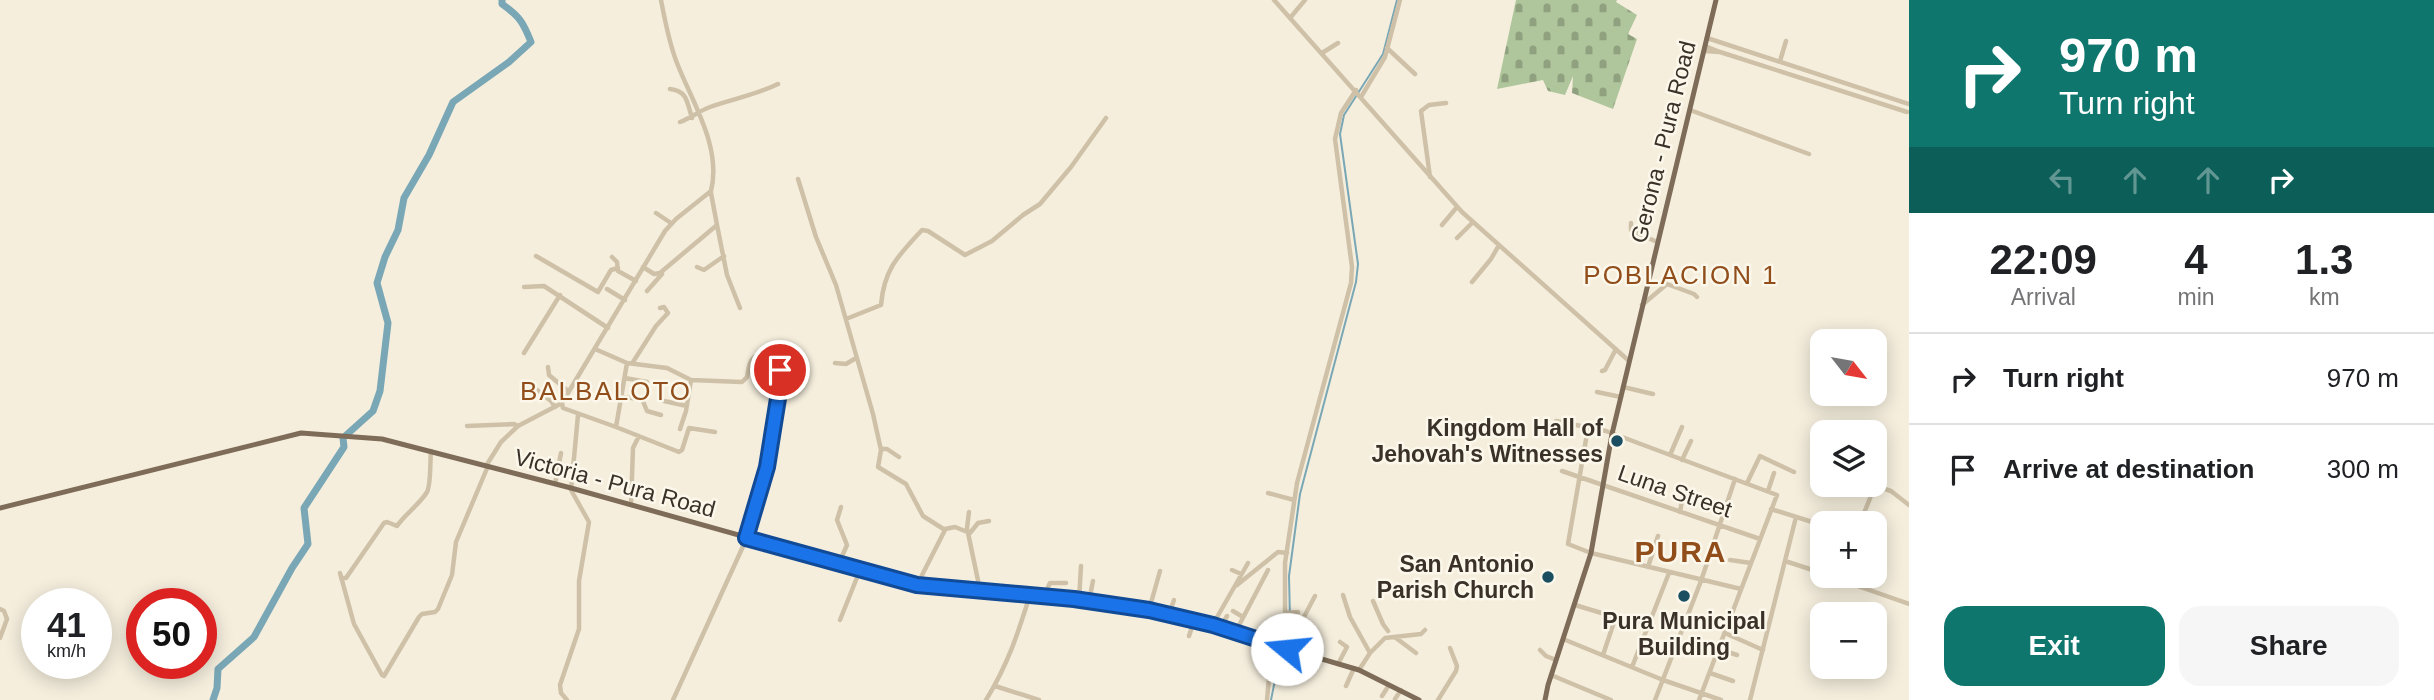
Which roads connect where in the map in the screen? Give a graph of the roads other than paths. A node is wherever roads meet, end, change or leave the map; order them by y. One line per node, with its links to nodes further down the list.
1 (661, 0): 23 (street)
2 (1274, 0): 6 (street)
3 (1305, 0): 6 (street)
4 (1400, 0): 10 (street)
5 (1716, 0): 7 (main road, Gerona - Pura Road)
6 (1290, 18): 12 (street)
7 (1707, 38): 11 (main road, Gerona - Pura Road); 13 (street)
8 (1786, 41): 13 (street)
9 (1338, 43): 12 (street)
10 (1387, 48): 14 (street); 18 (street)
11 (1705, 49): 21 (main road, Gerona - Pura Road); 22 (street)
12 (1322, 53): 17 (street)
13 (1780, 61): 20 (street)
14 (1415, 74)
15 (778, 84): 23 (street)
16 (670, 89): 24 (street)
17 (1356, 90): 18 (street); 119 (street)
18 (1361, 97): 28 (street)
19 (1446, 103): 28 (street)
20 (1909, 104)
21 (1690, 110): 27 (street); 39 (main road, Gerona - Pura Road)
22 (1907, 112)
23 (699, 114): 24 (street); 30 (street)
24 (692, 118): 26 (street)
25 (1105, 118): 59 (street)
26 (680, 122)
27 (1809, 154)
28 (1430, 177): 31 (street)
29 (798, 179): 59 (street)
30 (710, 192): 34 (street); 36 (street)
31 (1457, 207): 33 (street); 37 (street)
32 (656, 213): 34 (street)
33 (1473, 222): 38 (street); 40 (street)
34 (671, 223): 45 (street)
35 (1631, 223): 39 (street)
36 (718, 225): 42 (street); 44 (street)
37 (1442, 225)
38 (1457, 238)
39 (1657, 242): 56 (main road, Gerona - Pura Road)
40 (1499, 245): 49 (street); 62 (street)
41 (536, 256): 47 (street)
42 (724, 256): 46 (street); 58 (street)
43 (612, 257): 47 (street)
44 (669, 265): 45 (street); 52 (street)
45 (643, 267): 48 (street)
46 (697, 267)
47 (618, 268): 48 (street)
48 (636, 281): 55 (street)
49 (1472, 282)
50 (524, 287): 53 (street)
51 (607, 289): 55 (street)
52 (646, 291)
53 (560, 295): 60 (street); 64 (street)
54 (1697, 297): 56 (street)
55 (625, 300): 60 (street)
56 (1642, 306): 66 (main road, Gerona - Pura Road)
57 (660, 308): 67 (street)
58 (740, 308)
59 (846, 319): 65 (street)
60 (608, 328): 61 (street)
61 (596, 349): 67 (street); 77 (street)
62 (1616, 349): 66 (street); 71 (street)
63 (765, 352): 73 (street)
64 (524, 353)
65 (856, 358): 68 (street); 99 (street)
66 (1629, 361): 76 (main road, Gerona - Pura Road)
67 (630, 362): 72 (street); 73 (street)
68 (835, 363)
69 (548, 367): 77 (street)
70 (780, 370): 134 (street)
71 (1602, 371)
72 (625, 378): 74 (street); 80 (street)
73 (691, 380): 84 (street)
74 (647, 382)
75 (532, 386): 85 (street)
76 (1623, 387): 79 (street); 81 (main road, Gerona - Pura Road)
77 (568, 391): 83 (street)
78 (1597, 392): 81 (street)
79 (1653, 394)
80 (621, 397): 87 (street); 91 (street)
81 (1621, 397): 96 (main road, Gerona - Pura Road)
82 (664, 401): 84 (street)
83 (562, 406): 85 (street); 86 (street)
84 (687, 406): 94 (street)
85 (554, 407): 90 (street)
86 (578, 415): 91 (street); 114 (street)
87 (661, 415)
88 (1556, 421): 93 (street)
89 (467, 426): 90 (street)
90 (518, 426): 105 (street)
91 (616, 427): 97 (street)
92 (1682, 427): 102 (street)
93 (1588, 428): 96 (street); 109 (street)
94 (680, 429)
95 (715, 432): 97 (street)
96 (1612, 435): 102 (street); 113 (main road, Gerona - Pura Road)
97 (639, 436): 121 (street)
98 (1691, 441): 104 (street)
99 (881, 449): 103 (street); 131 (street)
100 (431, 451): 105 (main road, Victoria - Pura Road); 105 (street); 123 (main road, Victoria - Pura Road)
101 (561, 453): 111 (street)
102 (1670, 456): 104 (street)
103 (899, 457)
104 (1682, 460): 110 (street)
105 (487, 466): 111 (main road, Victoria - Pura Road)
106 (1562, 471): 109 (street, Luna Street)
107 (1774, 472): 116 (street)
108 (1794, 472): 112 (street)
109 (1579, 477): 113 (street, Luna Street); 137 (street)
110 (1735, 479): 112 (street); 130 (street)
111 (555, 484): 114 (main road, Victoria - Pura Road)
112 (1747, 484): 116 (street)
113 (1603, 485): 126 (street, Luna Street); 137 (main road, Gerona - Pura Road)
114 (571, 488): 121 (main road, Victoria - Pura Road); 218 (street)
115 (1887, 490): 120 (street)
116 (1768, 491): 124 (street)
117 (1268, 494): 119 (street)
118 (1683, 495): 126 (street)
119 (1294, 500): 136 (street)
120 (1908, 502)
121 (631, 505): 134 (main road, Victoria - Pura Road)
122 (841, 507): 142 (street)
123 (0, 508)
124 (1771, 509): 127 (street); 135 (street)
125 (969, 512): 132 (street)
126 (1680, 512): 130 (street, Luna Street)
127 (1796, 517): 129 (street); 139 (street)
128 (989, 521): 132 (street)
129 (1810, 521)
130 (1719, 526): 135 (street, Luna Street); 152 (street)
131 (944, 528): 132 (street); 155 (street)
132 (968, 532): 158 (street)
133 (1658, 536): 144 (street)
134 (746, 538): 142 (main road, Victoria - Pura Road); 219 (street)
135 (1760, 539): 141 (street)
136 (1287, 553): 157 (street); 174 (street)
137 (1591, 553): 144 (street); 169 (main road, Gerona - Pura Road)
138 (1730, 560): 141 (street)
139 (1785, 561): 145 (street); 198 (street)
140 (1248, 563): 151 (street)
141 (1751, 563): 159 (street)
142 (839, 564): 146 (main road, Victoria - Pura Road)
143 (1081, 566): 164 (street)
144 (1648, 567): 150 (street)
145 (1810, 569)
146 (860, 570): 155 (main road, Victoria - Pura Road); 179 (street)
147 (1232, 570): 151 (street)
148 (1268, 570): 178 (street)
149 (1160, 571): 171 (street)
150 (1669, 573): 152 (street); 182 (street)
151 (1241, 574): 157 (street)
152 (1701, 581): 159 (street); 209 (street)
153 (1093, 582): 166 (street)
154 (1066, 583): 163 (street)
155 (917, 585): 158 (main road, Victoria - Pura Road)
156 (1863, 588): 168 (street)
157 (1233, 589): 181 (street)
158 (980, 590): 160 (main road, Victoria - Pura Road)
159 (1741, 590): 186 (street)
160 (1030, 596): 163 (main road, Victoria - Pura Road); 212 (street)
161 (1315, 596): 194 (street)
162 (1343, 596): 199 (street)
163 (1047, 597): 164 (main road, Victoria - Pura Road)
164 (1079, 600): 166 (main road, Victoria - Pura Road)
165 (1174, 600): 175 (street)
166 (1089, 601): 171 (main road, Victoria - Pura Road)
167 (1373, 601): 190 (street)
168 (1909, 604)
169 (1575, 605): 177 (street); 191 (main road, Gerona - Pura Road)
170 (0, 609): 189 (street)
171 (1149, 610): 175 (main road, Victoria - Pura Road)
172 (1233, 611): 178 (street)
173 (1298, 612): 174 (street)
174 (1285, 613): 194 (street)
175 (1169, 614): 180 (main road, Victoria - Pura Road)
176 (1227, 616): 183 (street)
177 (1616, 616): 182 (street); 201 (street)
178 (1243, 617): 185 (street)
179 (840, 620)
180 (1194, 621): 181 (main road, Victoria - Pura Road); 187 (street)
181 (1213, 625): 183 (main road, Victoria - Pura Road)
182 (1648, 626): 205 (street)
183 (1220, 628): 185 (main road, Victoria - Pura Road)
184 (1425, 630): 188 (street)
185 (1235, 633): 193 (main road, Victoria - Pura Road)
186 (1725, 633): 196 (street); 198 (street)
187 (1189, 636)
188 (1396, 637): 190 (street); 200 (street)
189 (0, 638)
190 (1385, 638): 199 (street)
191 (1563, 639): 201 (street); 203 (main road, Gerona - Pura Road)
192 (1339, 642): 204 (street)
193 (1272, 645): 194 (main road, Victoria - Pura Road); 222 (street)
194 (1284, 648): 204 (main road, Victoria - Pura Road)
195 (1450, 648): 224 (street)
196 (1719, 649): 202 (street); 207 (street)
197 (1540, 650): 203 (street)
198 (1763, 650): 229 (street)
199 (1370, 653): 206 (street)
200 (1416, 653)
201 (1603, 655): 205 (street)
202 (1737, 655)
203 (1556, 660): 208 (main road, Gerona - Pura Road)
204 (1338, 664): 206 (main road, Victoria - Pura Road)
205 (1632, 667): 209 (street)
206 (1356, 669): 211 (main road, Victoria - Pura Road); 213 (street)
207 (1710, 673): 210 (street); 216 (street)
208 (1551, 675): 225 (main road, Gerona - Pura Road); 226 (street)
209 (1663, 680): 216 (street); 227 (street)
210 (1733, 681)
211 (1389, 684): 214 (main road, Victoria - Pura Road); 215 (street)
212 (995, 686): 220 (street); 221 (street)
213 (1346, 686)
214 (1401, 690): 217 (street); 223 (main road, Victoria - Pura Road)
215 (1382, 696)
216 (1701, 697): 228 (street)
217 (1395, 699)
218 (567, 700)
219 (673, 700)
220 (986, 700)
221 (1039, 700)
222 (1267, 700)
223 (1419, 700)
224 (1438, 700)
225 (1545, 700)
226 (1611, 700)
227 (1655, 700)
228 (1721, 700)
229 (1750, 700)

